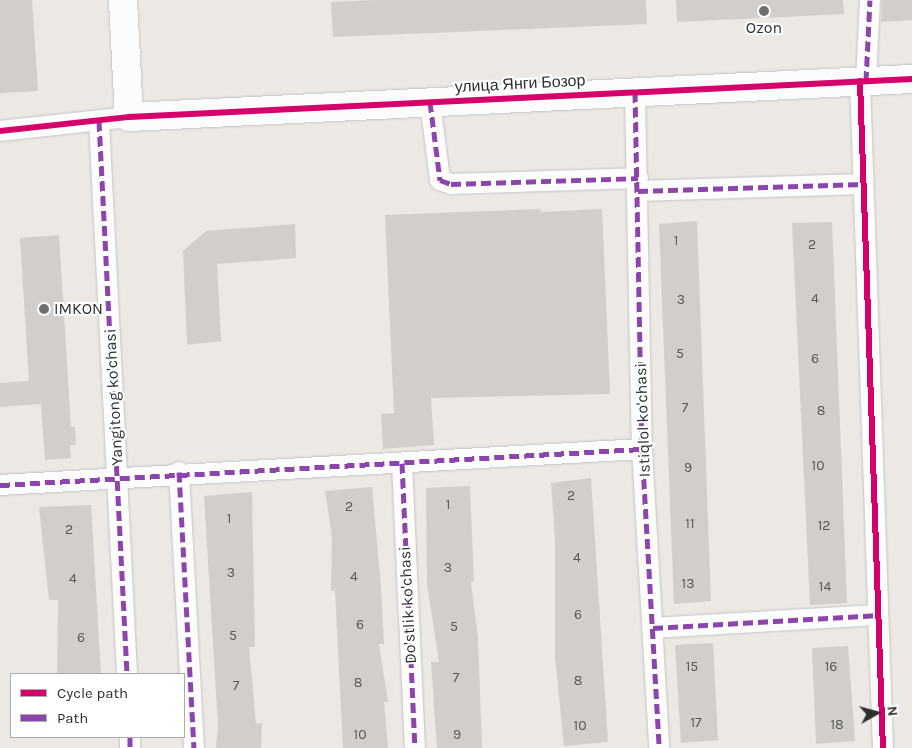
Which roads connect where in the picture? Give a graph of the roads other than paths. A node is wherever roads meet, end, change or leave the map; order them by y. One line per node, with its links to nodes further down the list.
1 (123, 0): 7 (street)
2 (870, 0): 4 (street)
3 (912, 79): 4 (street, улица Янги Бозор)
4 (863, 81): 5 (street, улица Янги Бозор); 11 (street)
5 (635, 92): 6 (street, улица Янги Бозор); 10 (street, Istiqlol ko'chasi)
6 (430, 102): 7 (street, улица Янги Бозор); 10 (street)
7 (129, 117): 8 (street)
8 (99, 121): 9 (street); 15 (street, Yangitong ko'chasi)
9 (0, 131)
10 (638, 184): 11 (street); 12 (street, Istiqlol ko'chasi)
11 (863, 184): 17 (street)
12 (642, 449): 13 (street); 18 (street, Istiqlol ko'chasi)
13 (402, 463): 14 (street); 21 (street, Do'stlik ko'chasi)
14 (179, 472): 15 (street); 20 (street)
15 (118, 476): 16 (street); 19 (street, Yangitong ko'chasi)
16 (0, 485)
17 (876, 615): 18 (street); 23 (street)
18 (653, 628): 22 (street, Istiqlol ko'chasi)
19 (127, 673)
20 (194, 748)
21 (414, 748)
22 (659, 748)
23 (883, 748)

